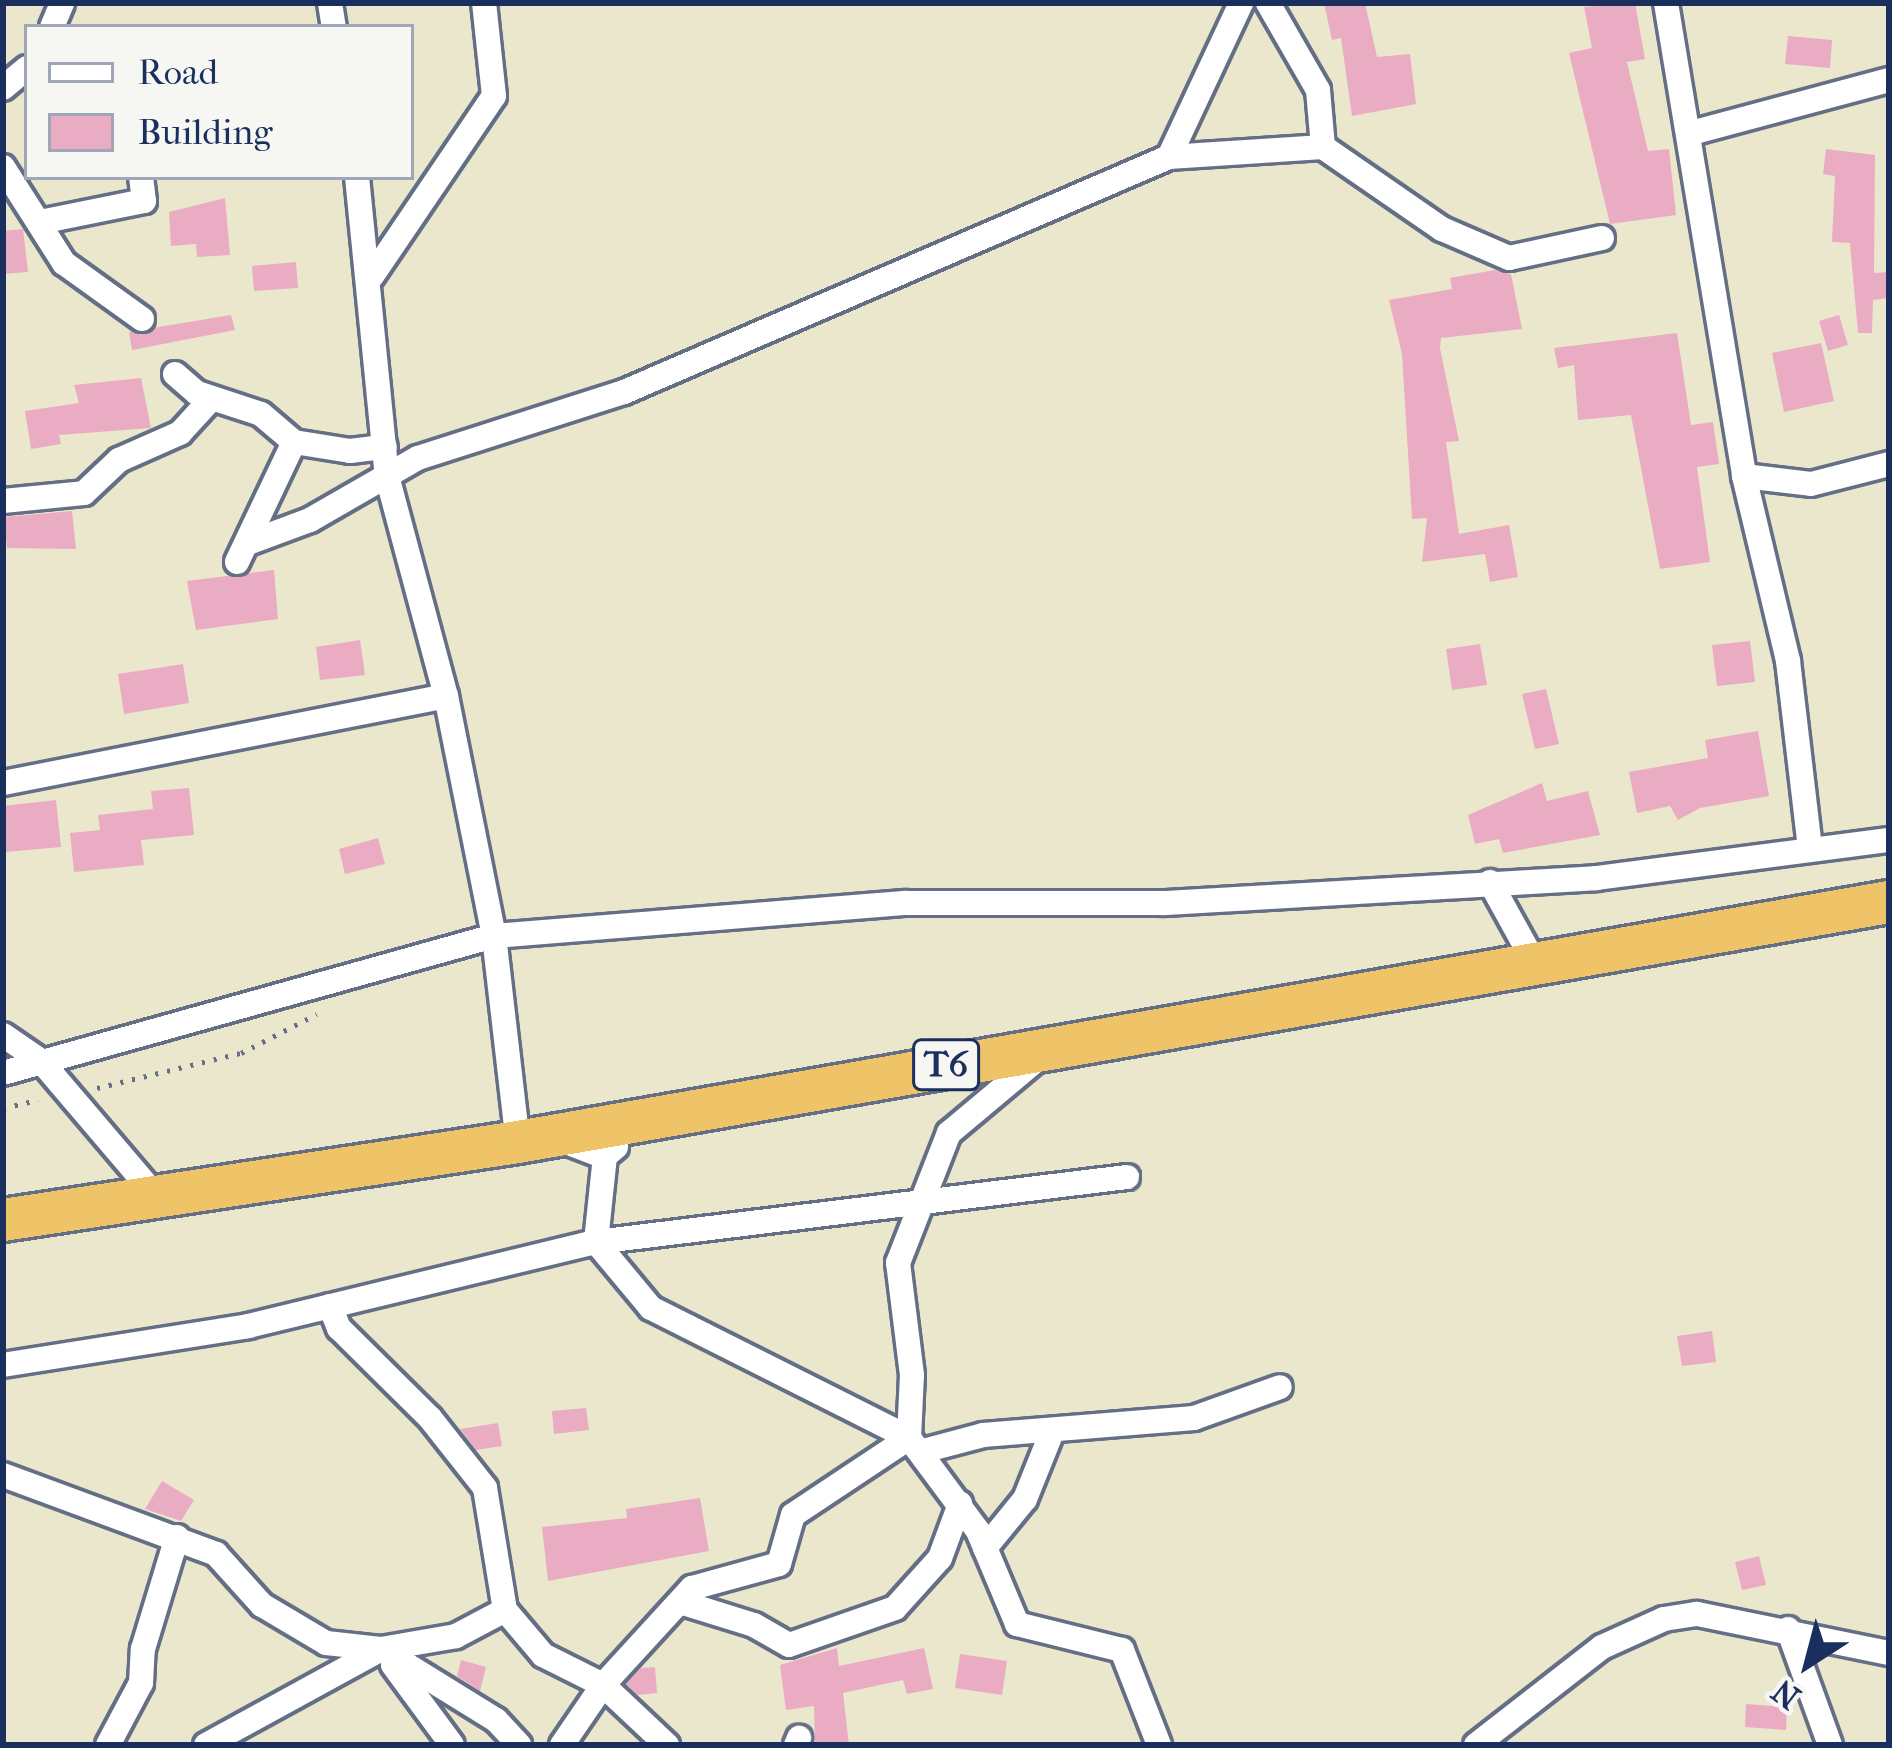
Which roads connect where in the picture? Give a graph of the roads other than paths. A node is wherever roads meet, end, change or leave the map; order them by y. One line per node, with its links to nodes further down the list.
1 (484, 3): 14 (street)
2 (1241, 3): 8 (street)
3 (1268, 3): 7 (street)
4 (1666, 3): 6 (street)
5 (1889, 80): 6 (street)
6 (1691, 133): 22 (street)
7 (1323, 147): 8 (street); 13 (street)
8 (1169, 157): 21 (street)
9 (3, 166): 12 (street)
10 (142, 180): 12 (street)
11 (357, 180): 14 (street)
12 (40, 222): 15 (street)
13 (1602, 238)
14 (372, 276): 19 (street)
15 (142, 320)
16 (175, 374): 17 (street)
17 (212, 398): 18 (street); 23 (street)
18 (294, 442): 19 (street); 21 (street)
19 (385, 447): 21 (street)
20 (1889, 464): 22 (street)
21 (387, 476): 24 (street)
22 (1744, 476): 27 (street)
23 (3, 501)
24 (446, 696): 25 (street); 30 (street)
25 (4, 780)
26 (1889, 840): 27 (street)
27 (1810, 848): 28 (street)
28 (1490, 882): 30 (street); 31 (street)
29 (1889, 902): 31 (highway, T6)
30 (494, 935): 34 (street); 37 (street)
31 (1533, 961): 33 (highway, T6)
32 (3, 1036): 34 (street)
33 (1051, 1047): 36 (highway, T6); 41 (street)
34 (41, 1061): 35 (street); 40 (street)
35 (3, 1073)
36 (655, 1112): 37 (highway, T6); 38 (street)
37 (518, 1142): 38 (street); 40 (highway, T6)
38 (605, 1157): 43 (street)
39 (1126, 1177): 41 (street)
40 (155, 1195): 42 (highway, T6)
41 (925, 1198): 43 (street); 48 (street)
42 (3, 1220)
43 (596, 1242): 44 (street); 48 (street)
44 (330, 1306): 45 (street); 54 (street)
45 (3, 1365)
46 (1280, 1388): 47 (street)
47 (1052, 1432): 48 (street); 52 (street)
48 (916, 1444): 50 (street); 53 (street)
49 (3, 1474): 51 (street)
50 (960, 1504): 52 (street); 53 (street)
51 (177, 1537): 56 (street); 59 (street)
52 (986, 1548): 65 (street)
53 (680, 1602): 58 (street)
54 (505, 1610): 56 (street); 58 (street)
55 (1788, 1629): 57 (street); 66 (street); 67 (street)
56 (381, 1649): 60 (street); 61 (street); 62 (street)
57 (1889, 1653)
58 (603, 1685): 63 (street); 64 (street)
59 (108, 1745)
60 (206, 1745)
61 (452, 1745)
62 (519, 1745)
63 (562, 1745)
64 (667, 1745)
65 (1159, 1745)
66 (1475, 1745)
67 (1830, 1745)

